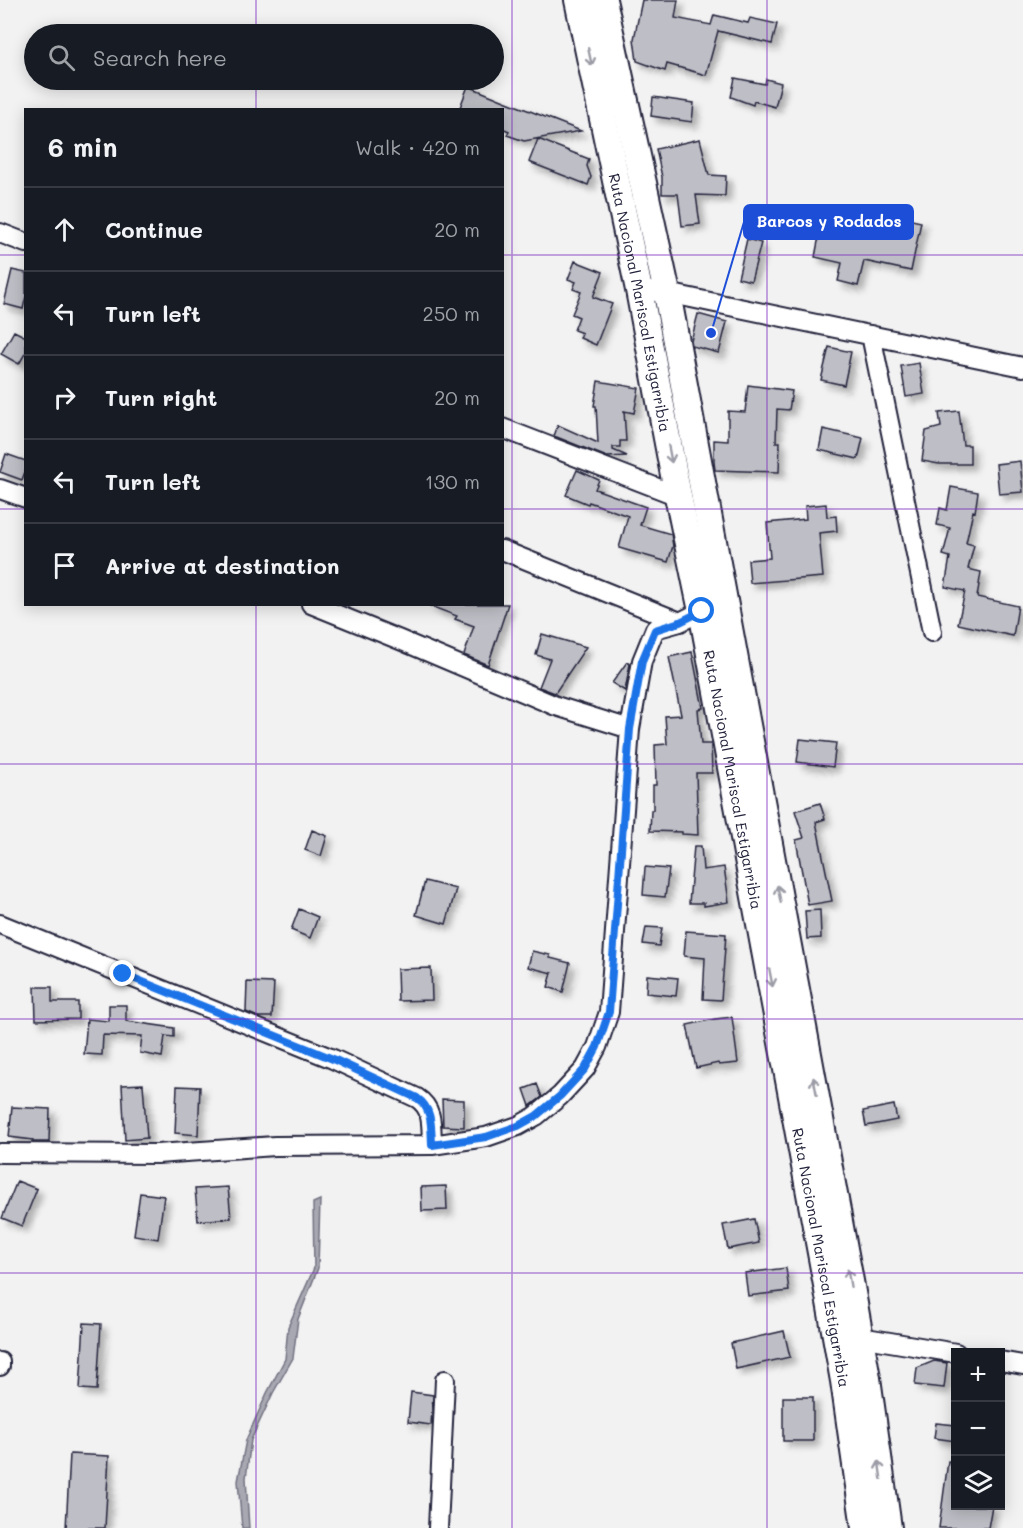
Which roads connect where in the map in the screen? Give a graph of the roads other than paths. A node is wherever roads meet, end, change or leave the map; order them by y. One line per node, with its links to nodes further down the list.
1 (578, 0): 5 (highway, Ruta Nacional Mariscal Estigarribia, one-way to 5)
2 (603, 0): 6 (highway, Ruta Nacional Mariscal Estigarribia)
3 (0, 233): 4 (street)
4 (24, 242)
5 (639, 291): 6 (street); 11 (highway, Ruta Nacional Mariscal Estigarribia, one-way to 11)
6 (667, 293): 7 (street); 21 (highway, Ruta Nacional Mariscal Estigarribia, one-way to 6)
7 (871, 335): 8 (street); 16 (street)
8 (1023, 367)
9 (504, 429): 11 (street)
10 (0, 489): 12 (street)
11 (678, 496): 15 (highway, Ruta Nacional Mariscal Estigarribia)
12 (24, 497)
13 (504, 551): 15 (street)
14 (316, 606): 17 (street)
15 (691, 616): 17 (street); 29 (highway, Ruta Nacional Mariscal Estigarribia, one-way to 29)
16 (932, 632)
17 (630, 729): 19 (street)
18 (0, 924): 19 (street)
19 (432, 1145): 20 (street)
20 (0, 1153)
21 (860, 1337): 22 (street); 30 (highway, Ruta Nacional Mariscal Estigarribia, one-way to 21)
22 (951, 1352)
23 (0, 1362): 26 (street)
24 (1005, 1362): 25 (street)
25 (1023, 1365)
26 (0, 1366)
27 (445, 1380): 28 (street)
28 (438, 1528)
29 (865, 1528)
30 (888, 1528)

